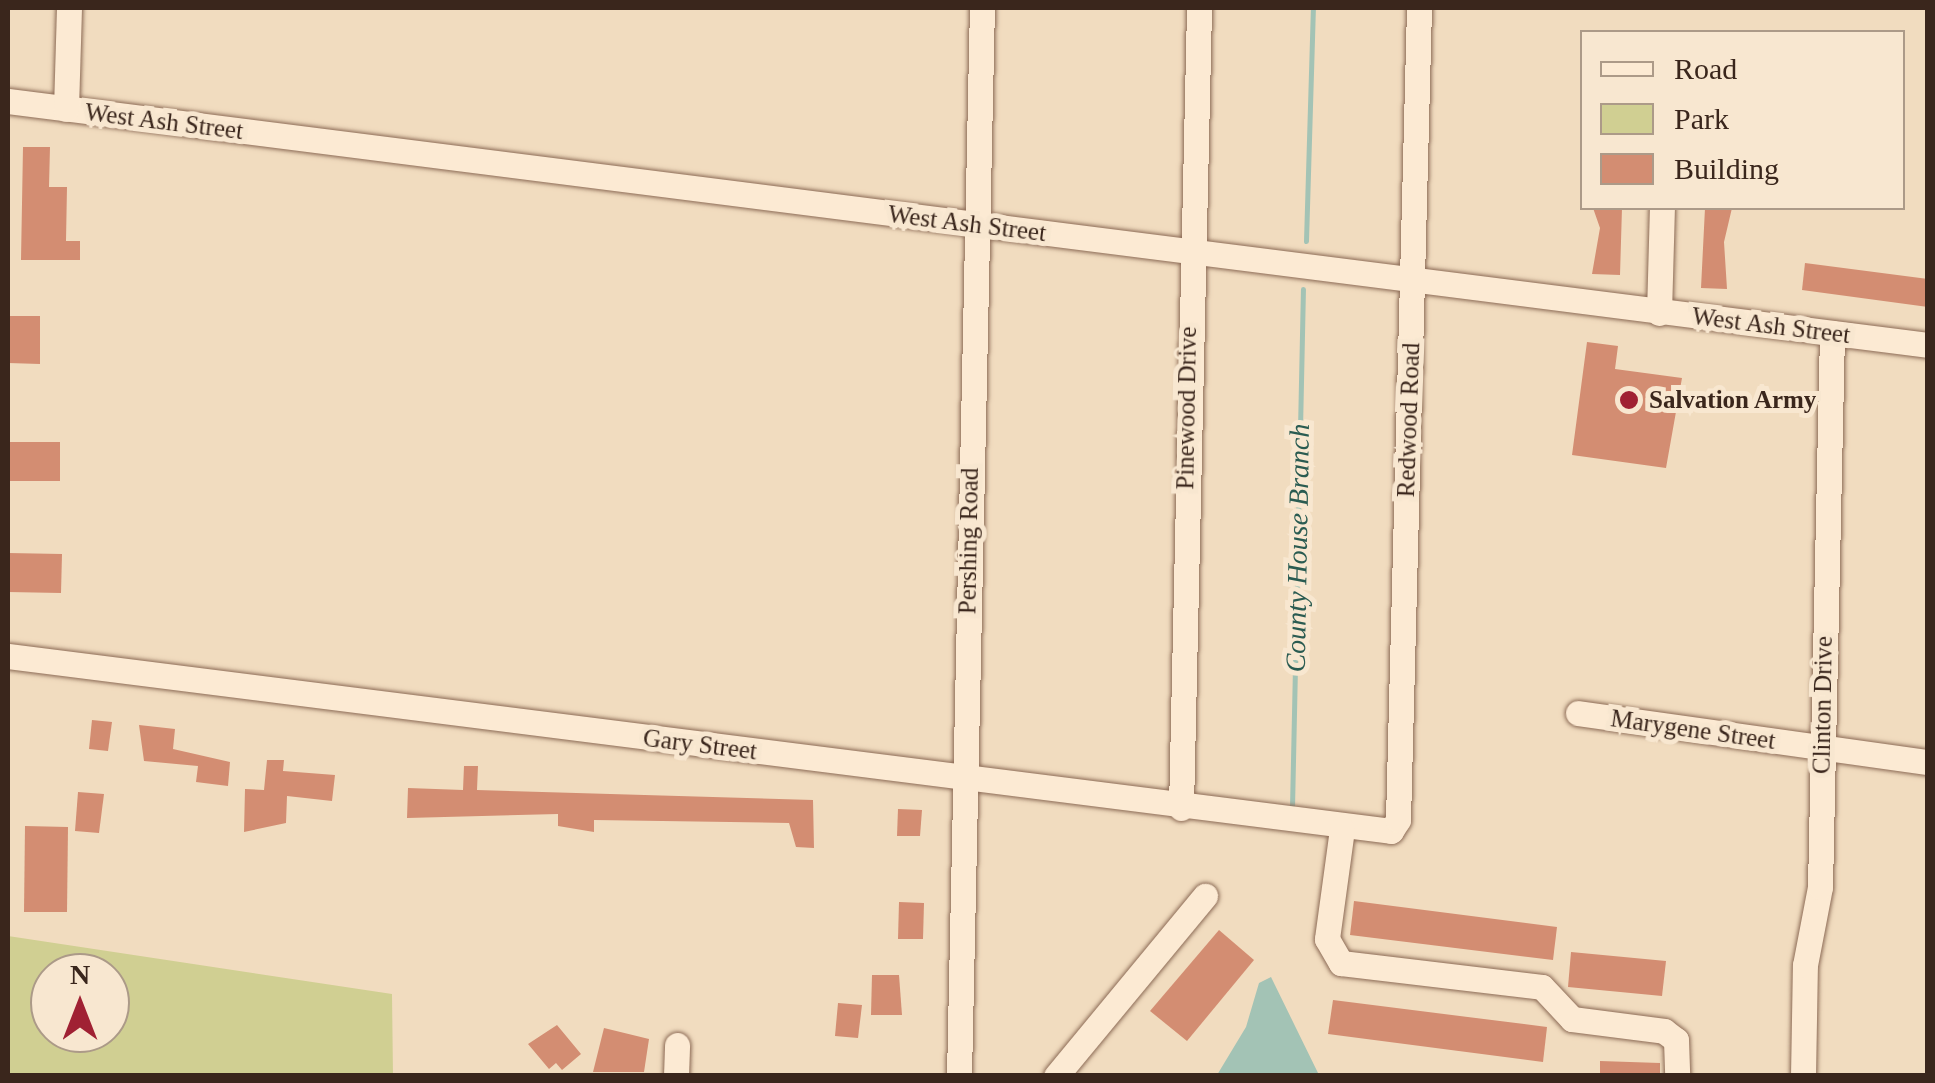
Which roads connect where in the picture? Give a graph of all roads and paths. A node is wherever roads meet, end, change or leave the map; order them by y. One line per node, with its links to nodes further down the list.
1 (69, 8): 6 (street)
2 (982, 8): 8 (street, Pershing Road)
3 (1199, 8): 9 (street, Pinewood Drive)
4 (1419, 8): 10 (street, Redwood Road)
5 (8, 101): 6 (street, West Ash Street)
6 (66, 109): 8 (street, West Ash Street)
7 (1662, 210): 11 (street)
8 (975, 226): 9 (street, West Ash Street); 18 (street, Pershing Road)
9 (1190, 250): 10 (street, West Ash Street); 19 (street, Pinewood Drive)
10 (1412, 281): 11 (street, West Ash Street); 21 (street, Redwood Road)
11 (1659, 313): 12 (street, West Ash Street)
12 (1832, 333): 13 (street, West Ash Street); 16 (street, Clinton Drive)
13 (1928, 345)
14 (8, 656): 18 (street, Gary Street)
15 (1578, 714): 16 (street, Marygene Street)
16 (1822, 748): 17 (street, Marygene Street); 28 (street, Clinton Drive)
17 (1928, 762)
18 (964, 779): 19 (street, Gary Street); 25 (street, Pershing Road)
19 (1181, 808): 20 (street, Gary Street)
20 (1342, 830): 21 (street, Gary Street); 27 (street)
21 (1391, 831)
22 (1205, 896): 26 (street)
23 (677, 1045): 24 (street)
24 (676, 1076)
25 (959, 1076)
26 (1056, 1076)
27 (1677, 1076)
28 (1803, 1076)

